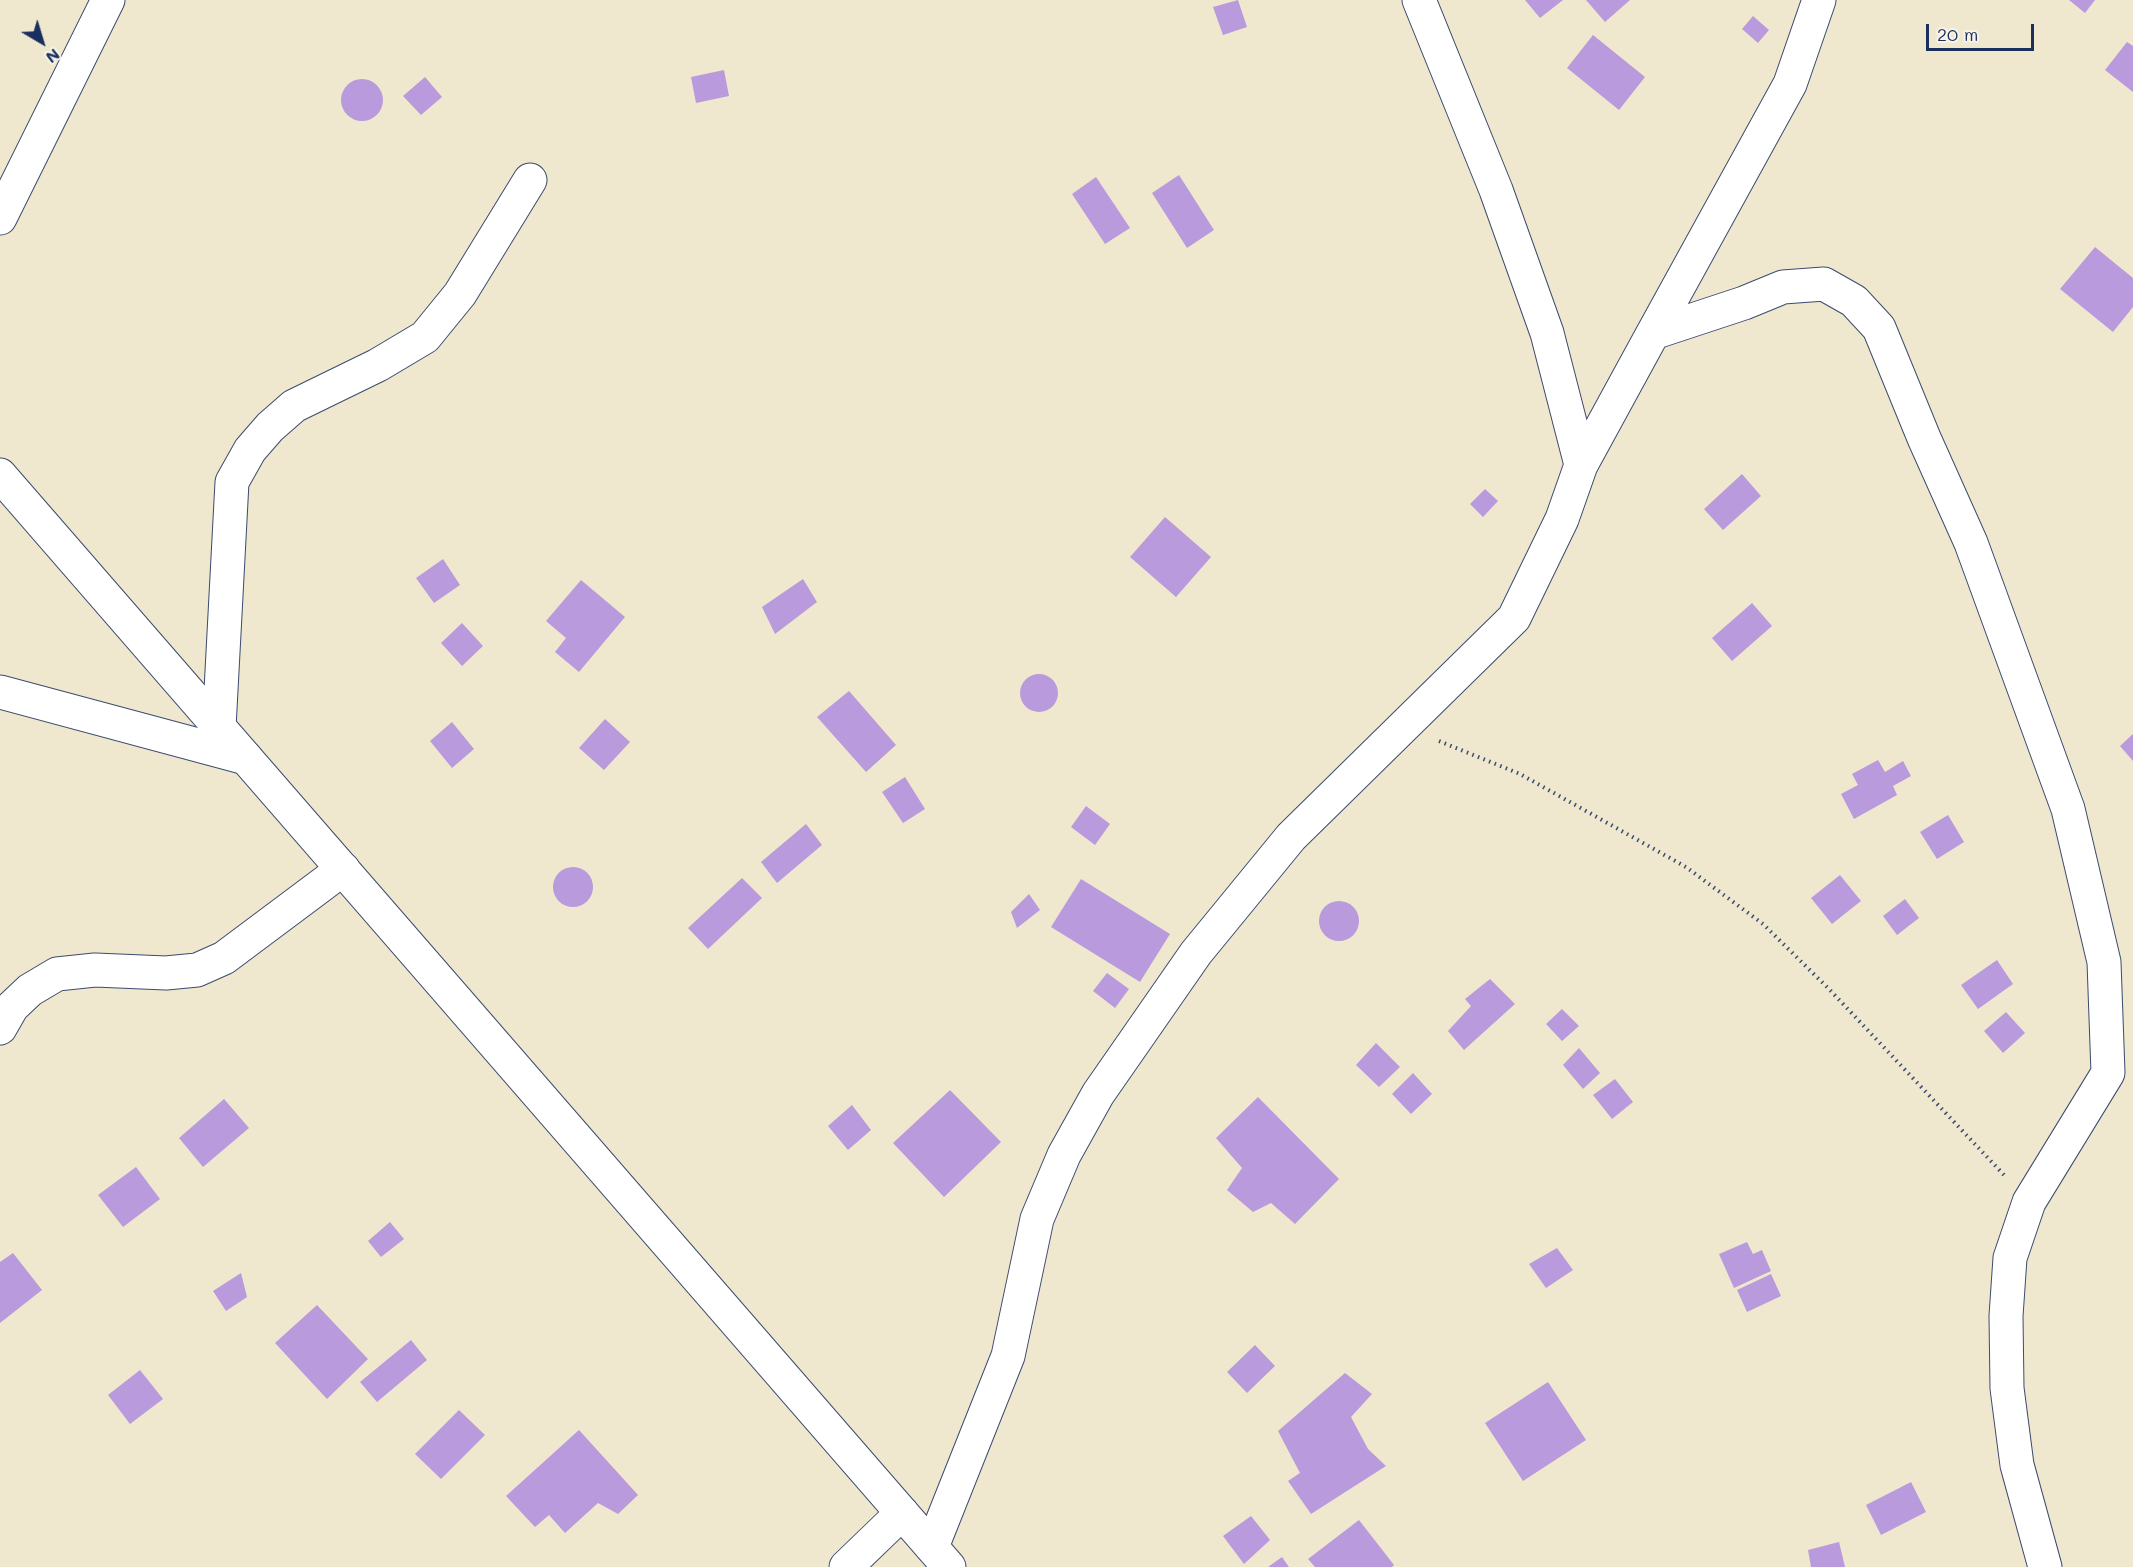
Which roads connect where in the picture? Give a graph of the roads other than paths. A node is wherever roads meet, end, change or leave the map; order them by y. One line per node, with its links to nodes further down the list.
1 (108, 0): 5 (street)
2 (1419, 0): 7 (street)
3 (1819, 0): 6 (street)
4 (530, 180): 10 (street)
5 (0, 218)
6 (1653, 333): 7 (street); 14 (street)
7 (1581, 465): 16 (street)
8 (0, 475): 10 (street)
9 (0, 692): 11 (street)
10 (219, 728): 11 (street)
11 (246, 758): 12 (street)
12 (343, 869): 13 (street); 15 (street)
13 (0, 1028)
14 (2121, 1077): 18 (street)
15 (902, 1513): 16 (street); 17 (street)
16 (940, 1557)
17 (846, 1567)
18 (2045, 1567)

